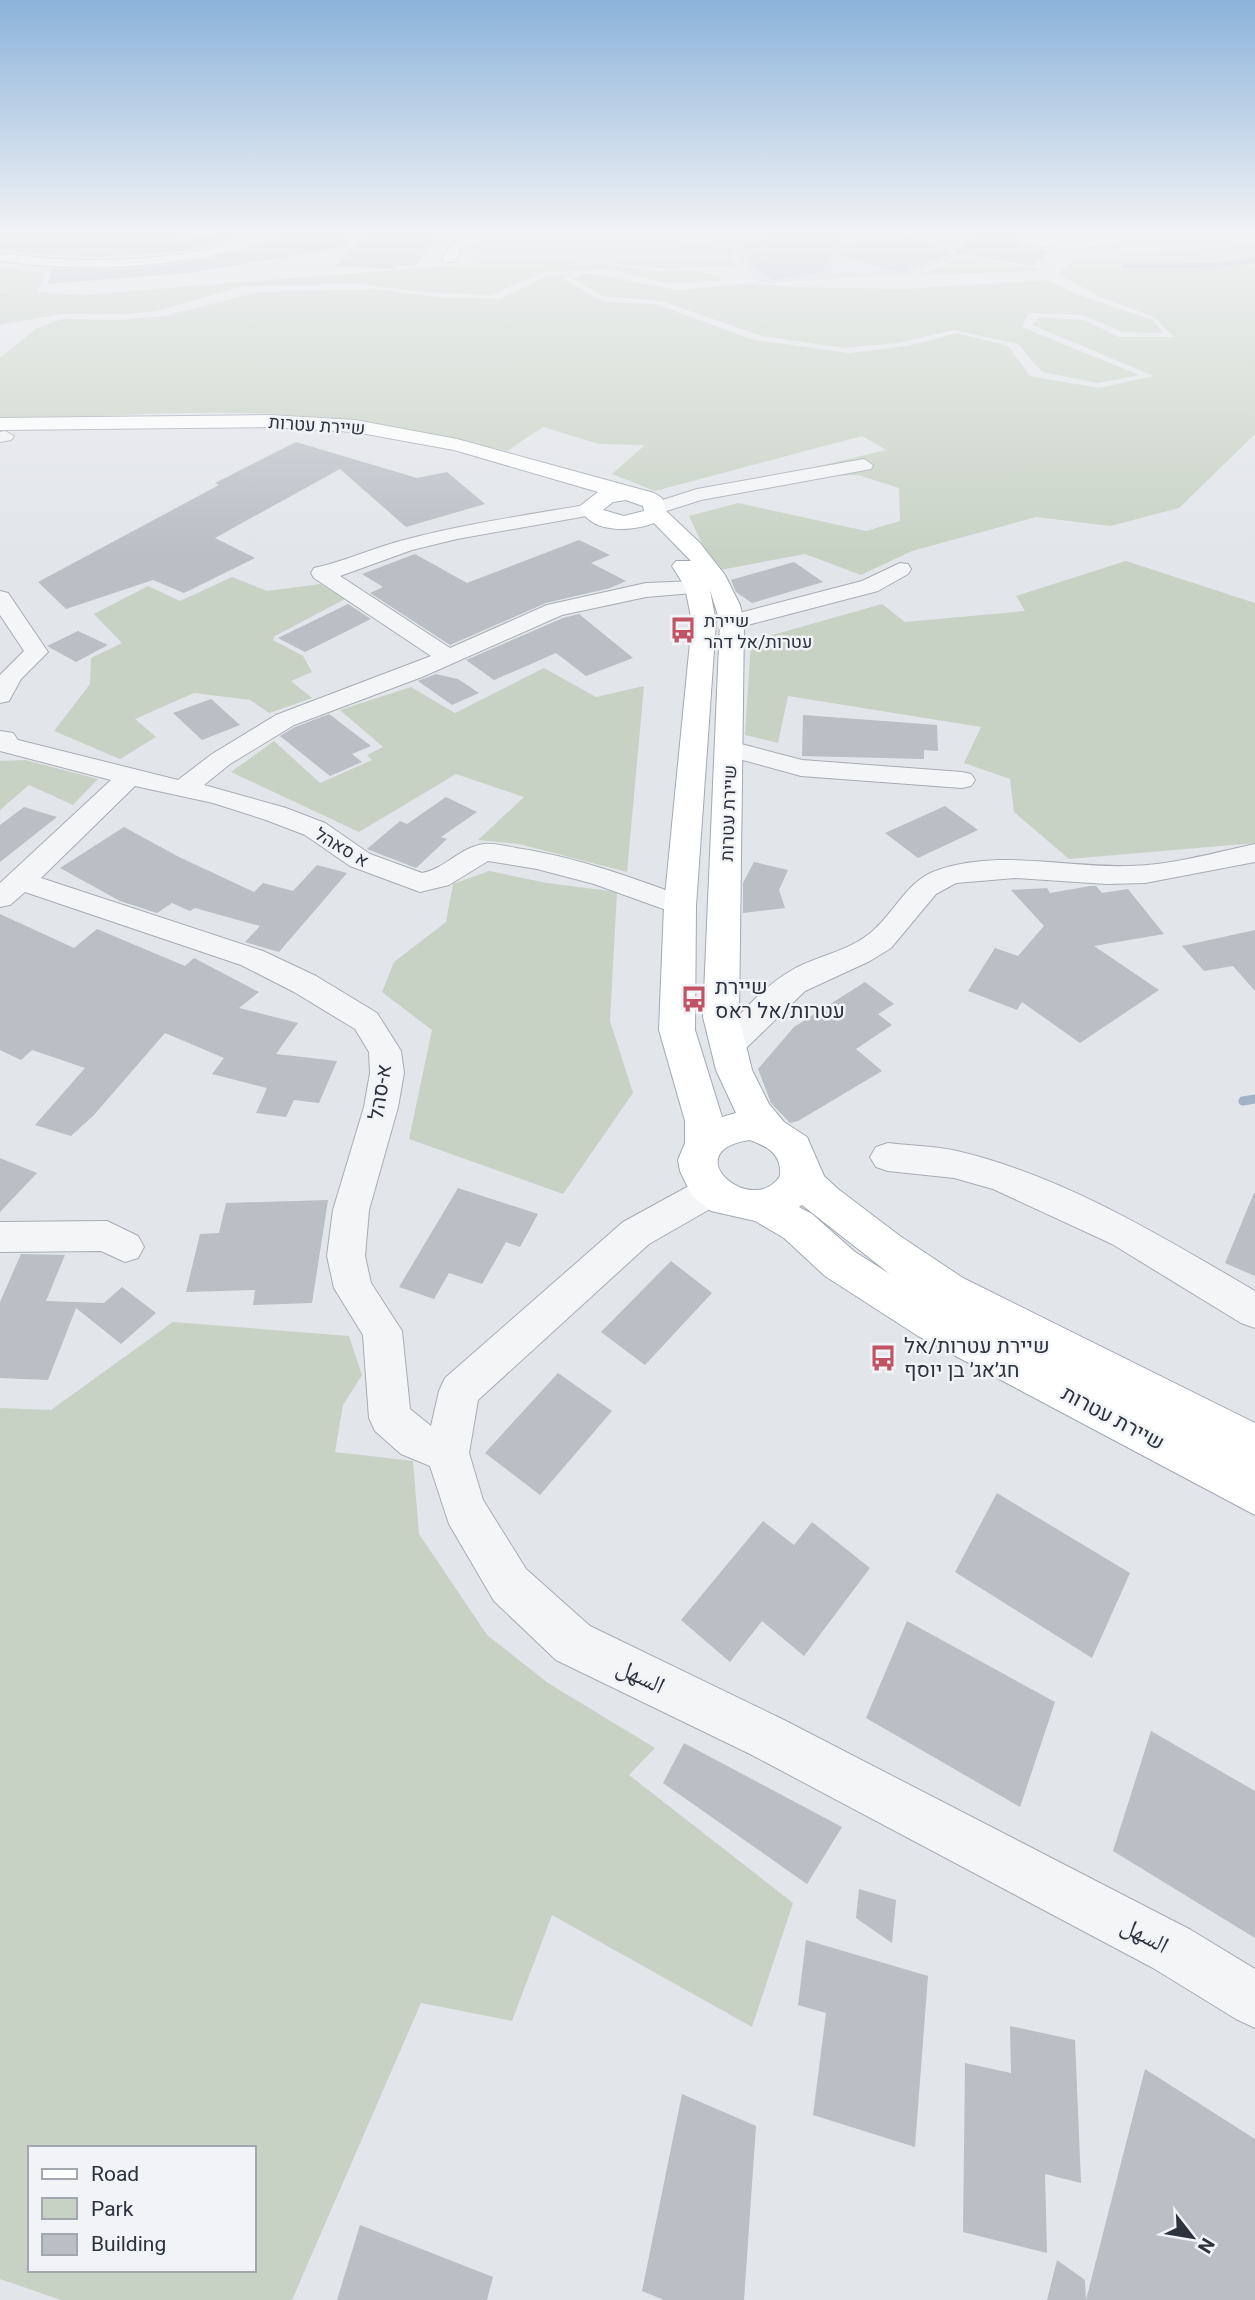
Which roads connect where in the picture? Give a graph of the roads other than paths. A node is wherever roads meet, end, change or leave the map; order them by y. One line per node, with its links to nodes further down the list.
1 (1, 433): 3 (main road, שיירת עטרות); 4 (main road, שיירת עטרות)
2 (864, 465): 4 (street)
3 (591, 508): 4 (main road, שיירת עטרות); 4 (main road); 5 (street)
4 (638, 509): 5 (street); 7 (main road, שיירת עטרות); 9 (main road, שיירת עטרות)
5 (504, 524): 10 (street)
6 (900, 569): 9 (street)
7 (697, 587): 10 (street); 19 (main road, שיירת עטרות)
8 (0, 598): 11 (street)
9 (732, 622): 13 (main road, שיירת עטרות)
10 (448, 657): 16 (street)
11 (0, 696)
12 (1, 735): 14 (street, א סאהל)
13 (730, 749): 15 (street); 20 (main road, שיירת עטרות)
14 (129, 777): 16 (street, א סאהל); 18 (street)
15 (961, 780)
16 (184, 788): 19 (street, א סאהל)
17 (1255, 853): 20 (street)
18 (11, 889): 31 (street, א-סהל)
19 (680, 906): 22 (main road, שיירת עטרות)
20 (729, 1046): 21 (main road, שיירת עטרות)
21 (769, 1129): 22 (main road); 24 (main road)
22 (704, 1144): 25 (main road)
23 (888, 1157): 29 (street)
24 (802, 1171): 26 (main road); 30 (main road, שיירת עטרות)
25 (711, 1191): 26 (main road); 31 (street, السهل)
26 (762, 1206): 32 (main road, שיירת עטרות)
27 (0, 1237): 28 (street)
28 (125, 1247)
29 (1255, 1311)
30 (1254, 1444)
31 (449, 1453): 33 (street, السهل)
32 (1255, 1492)
33 (1255, 2000)

